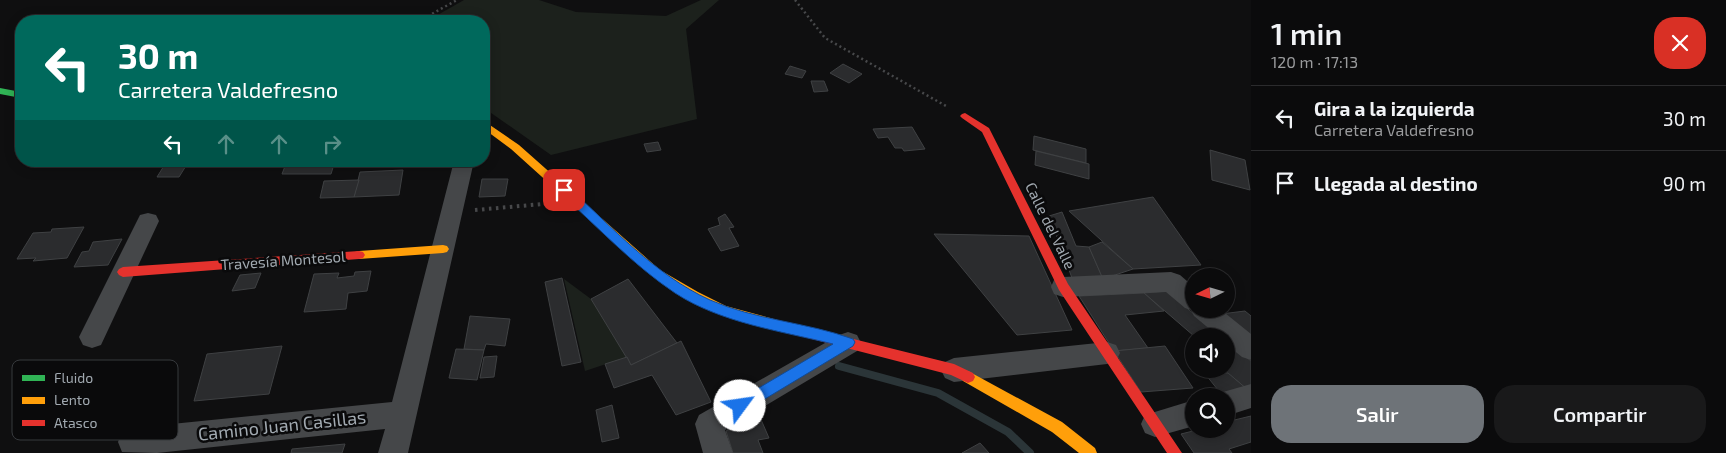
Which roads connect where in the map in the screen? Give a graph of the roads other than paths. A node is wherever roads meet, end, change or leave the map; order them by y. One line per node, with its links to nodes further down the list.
1 (0, 91): 2 (street)
2 (15, 94)
3 (965, 116): 9 (street, Calle del Valle)
4 (490, 128): 13 (street)
5 (463, 167): 7 (street)
6 (148, 222): 8 (street)
7 (443, 249): 8 (street, Travesía Montesol); 19 (street)
8 (123, 272): 12 (street)
9 (1063, 287): 10 (street); 15 (street, Calle del Valle)
10 (1185, 294)
11 (1214, 318): 14 (street)
12 (92, 337)
13 (848, 342): 16 (street); 26 (street)
14 (1251, 349)
15 (1107, 353): 16 (street); 21 (street, Calle del Valle)
16 (954, 370): 27 (street)
17 (1251, 396): 18 (street)
18 (1235, 400)
19 (403, 414): 22 (street, Camino Juan Casillas); 25 (street)
20 (1185, 416): 21 (street)
21 (1155, 424): 28 (street, Calle del Valle)
22 (178, 437)
23 (151, 440): 24 (street, Camino Juan Casillas)
24 (132, 442)
25 (393, 453)
26 (718, 453)
27 (1090, 453)
28 (1175, 453)

